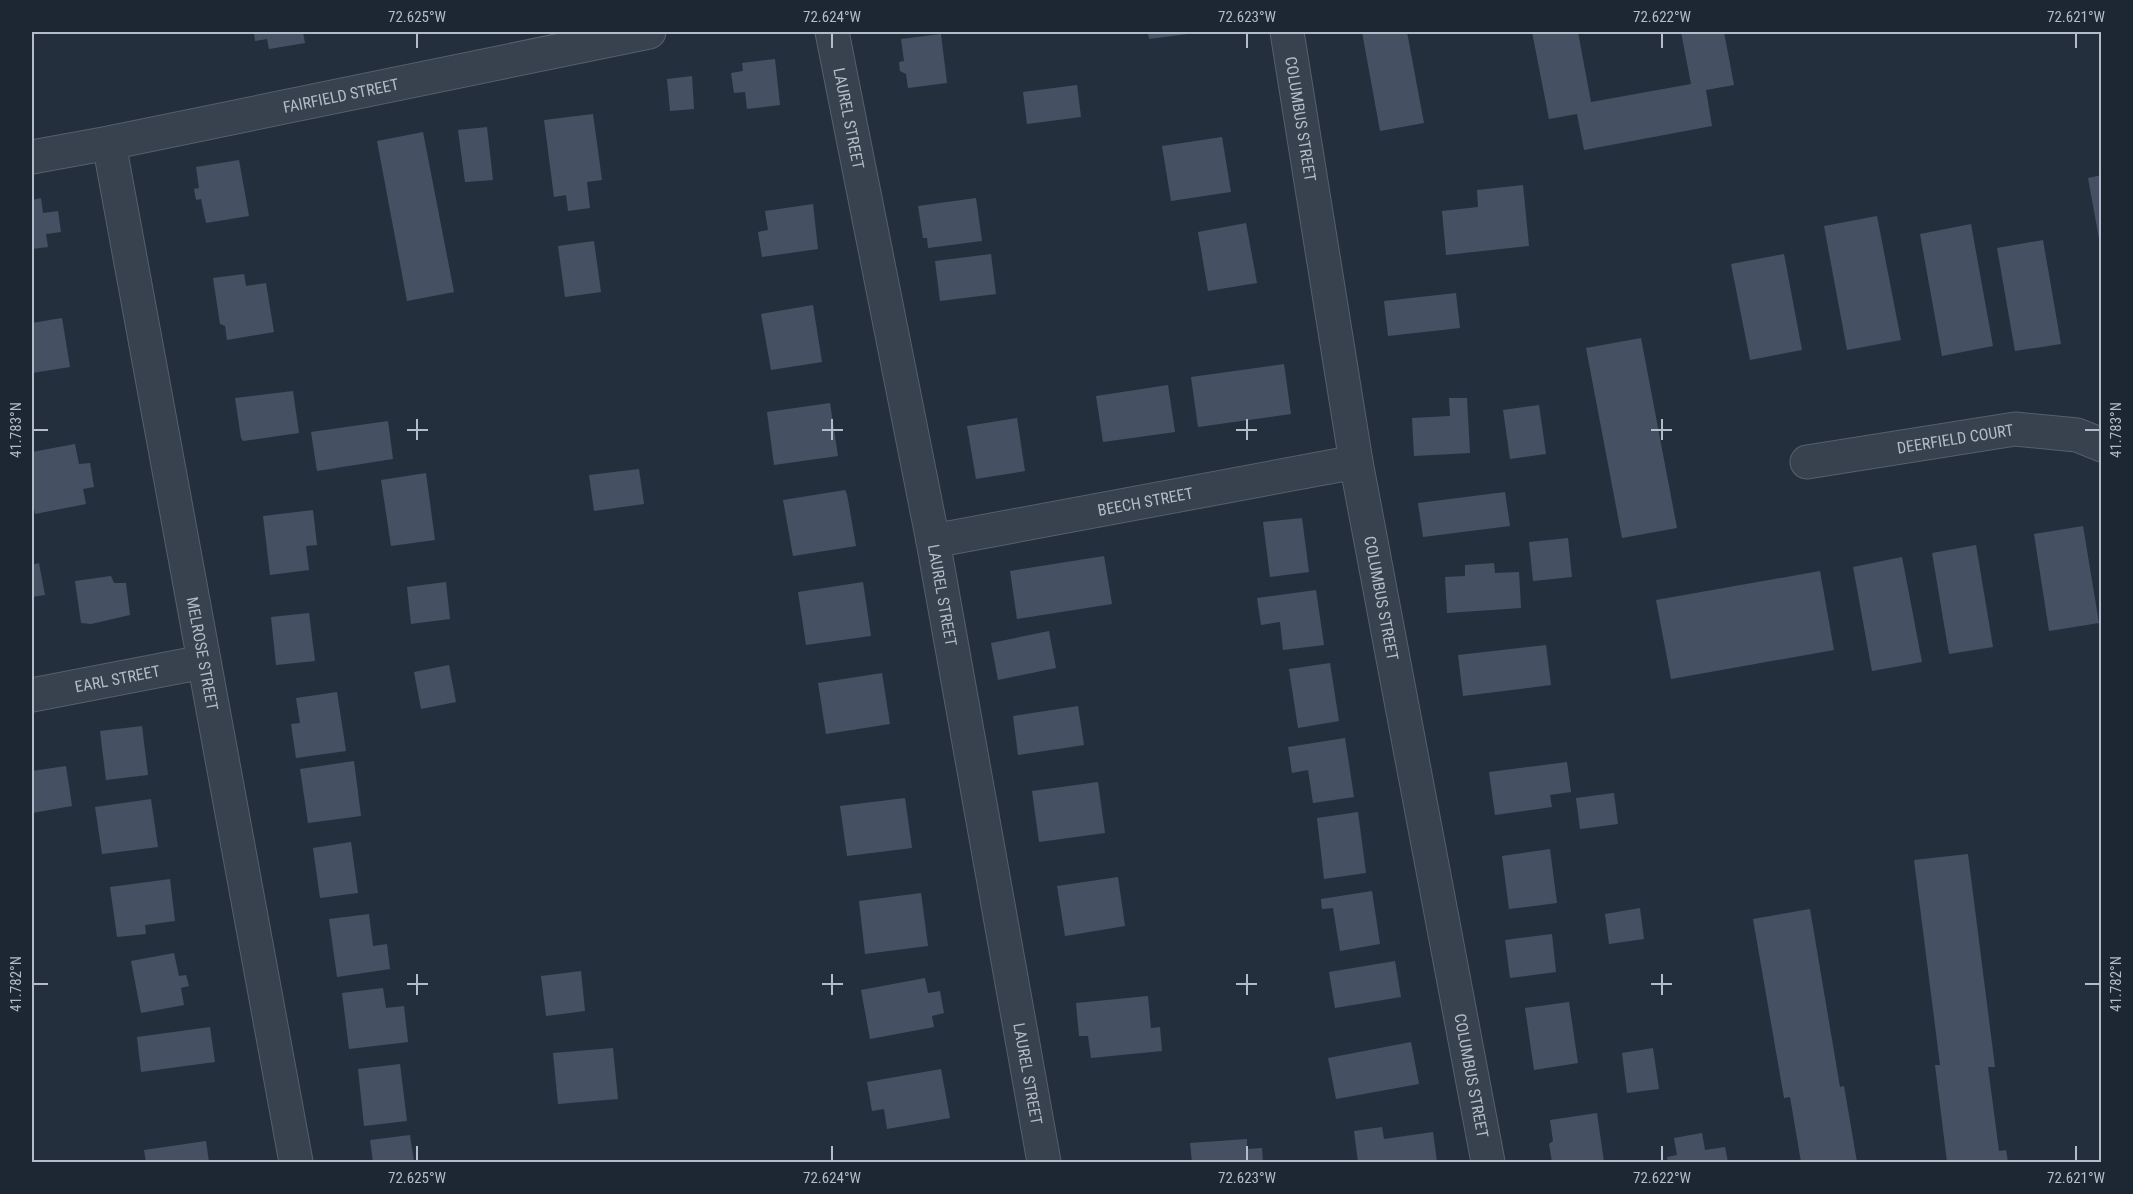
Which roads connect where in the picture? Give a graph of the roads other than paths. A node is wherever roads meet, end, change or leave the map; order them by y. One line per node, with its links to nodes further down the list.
1 (649, 32): 4 (street, FAIRFIELD STREET)
2 (832, 32): 9 (street, LAUREL STREET)
3 (1287, 32): 7 (street, COLUMBUS STREET)
4 (109, 144): 5 (street, FAIRFIELD STREET); 10 (street, MELROSE STREET)
5 (32, 157)
6 (2102, 445): 8 (street, DEERFIELD COURT)
7 (1356, 462): 9 (street, BEECH STREET); 14 (street, COLUMBUS STREET)
8 (1807, 462)
9 (933, 541): 13 (street, LAUREL STREET)
10 (203, 662): 11 (street, EARL STREET); 12 (street, MELROSE STREET)
11 (32, 695)
12 (296, 1162)
13 (1044, 1162)
14 (1488, 1162)

